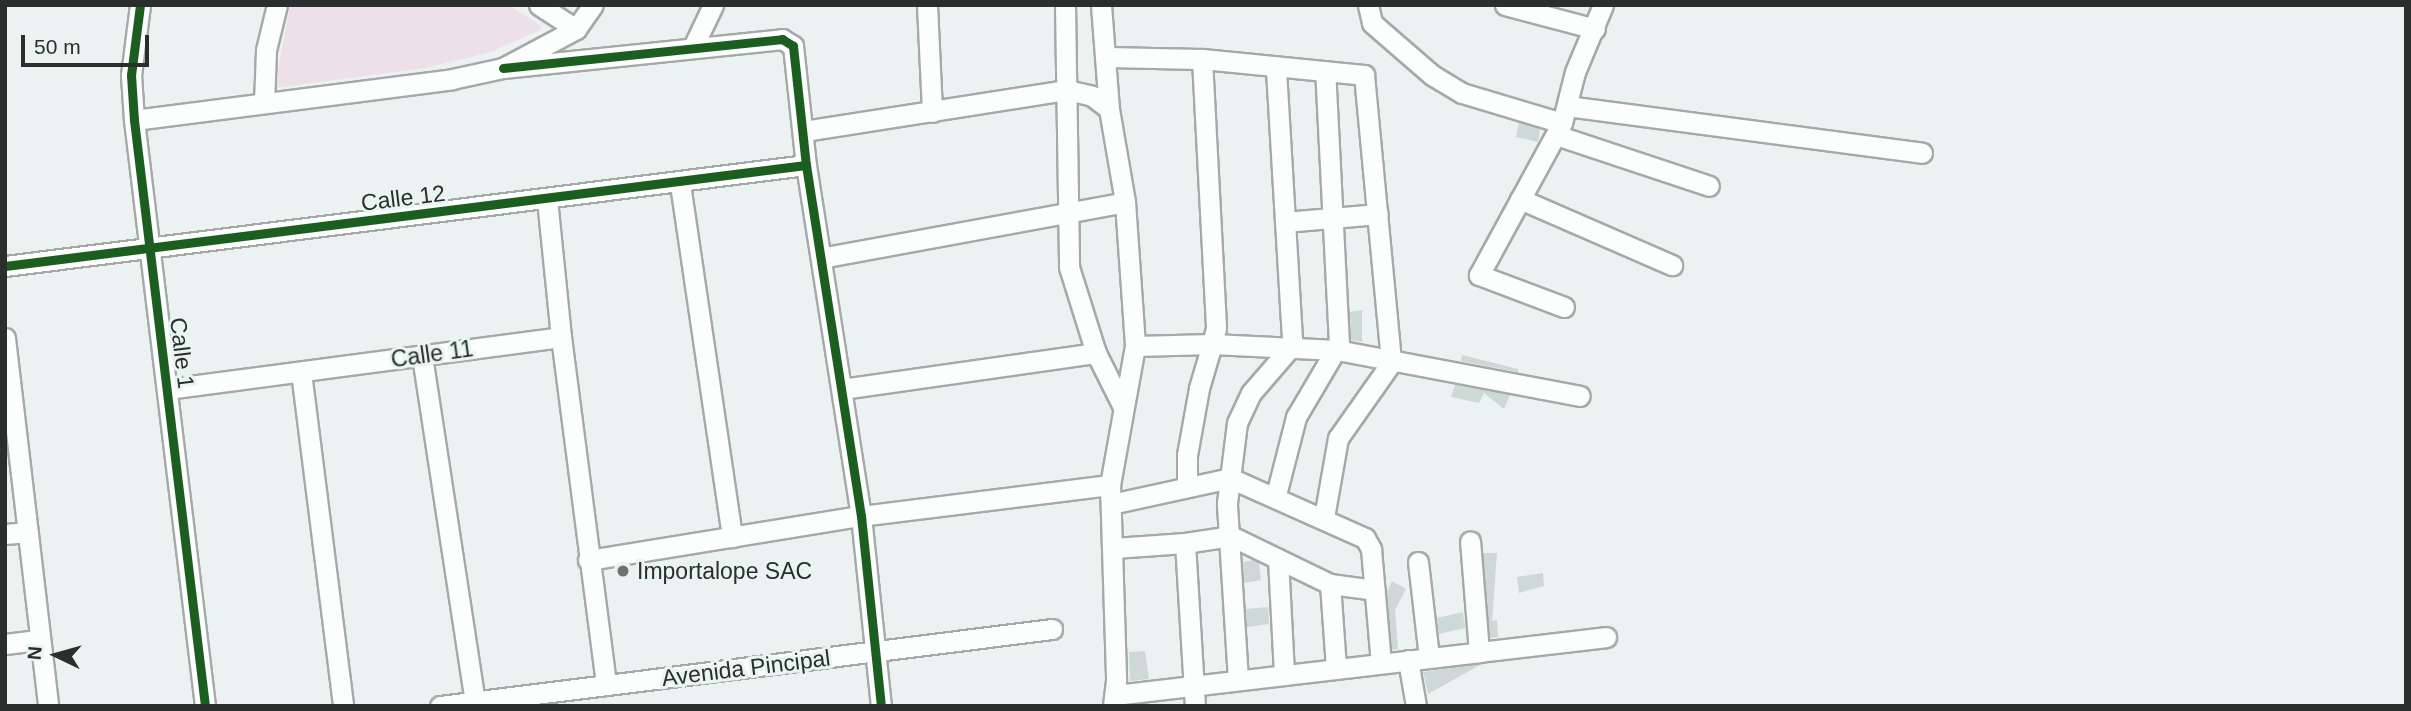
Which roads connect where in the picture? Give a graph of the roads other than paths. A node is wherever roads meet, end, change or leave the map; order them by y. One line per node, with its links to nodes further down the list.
1 (140, 5): 24 (street, Calle 1)
2 (277, 5): 21 (street)
3 (539, 5): 12 (street)
4 (593, 5): 12 (street)
5 (713, 5): 14 (street)
6 (927, 5): 23 (street)
7 (1065, 5): 20 (street)
8 (1101, 5): 15 (street)
9 (1368, 5): 25 (street)
10 (1505, 5): 13 (street)
11 (1603, 5): 13 (street)
12 (576, 29): 18 (street)
13 (1595, 29): 25 (street)
14 (693, 47): 18 (street); 26 (street)
15 (1105, 57): 16 (street); 22 (street)
16 (1202, 59): 17 (street); 45 (street)
17 (1276, 66): 19 (street); 37 (street)
18 (503, 68): 21 (street)
19 (1325, 71): 35 (street); 36 (street)
20 (1068, 90): 22 (street); 23 (street); 34 (street)
21 (264, 103): 24 (street)
22 (1109, 109): 33 (street)
23 (932, 112): 26 (street)
24 (134, 120): 38 (street, Calle 1)
25 (1562, 122): 27 (street); 30 (street); 31 (street)
26 (804, 131): 28 (street)
27 (1922, 153)
28 (806, 165): 29 (street, Calle 12); 39 (street)
29 (680, 184): 32 (street, Calle 12); 68 (street)
30 (1709, 186)
31 (1520, 199): 40 (street); 42 (street)
32 (548, 200): 38 (street, Calle 12); 43 (street)
33 (1125, 202): 34 (street); 46 (street)
34 (1068, 212): 39 (street); 49 (street)
35 (1378, 214): 36 (street); 51 (street)
36 (1332, 219): 37 (street); 48 (street)
37 (1285, 222): 47 (street)
38 (151, 248): 41 (street, Calle 12); 54 (street, Calle 1)
39 (821, 258): 55 (street)
40 (1672, 265)
41 (5, 266)
42 (1564, 307)
43 (561, 337): 50 (street, Calle 11); 73 (street)
44 (5, 338): 53 (street)
45 (1212, 345): 46 (street); 47 (street); 60 (street)
46 (1135, 346): 57 (street)
47 (1290, 348): 48 (street); 59 (street)
48 (1337, 349): 51 (street); 62 (street)
49 (1096, 353): 55 (street); 57 (street)
50 (422, 356): 52 (street, Calle 11); 91 (street)
51 (1391, 363): 56 (street); 64 (street)
52 (301, 372): 54 (street, Calle 11); 95 (street)
53 (9, 384): 58 (street)
54 (167, 389): 94 (street, Calle 1)
55 (842, 389): 63 (street)
56 (1580, 396)
57 (1122, 405): 61 (street)
58 (10, 407): 65 (street)
59 (1230, 478): 60 (street); 62 (street); 67 (street)
60 (1187, 487): 61 (street)
61 (1110, 494): 63 (street); 71 (street)
62 (1276, 495): 64 (street)
63 (861, 516): 68 (street); 81 (street)
64 (1324, 517): 76 (street)
65 (28, 532): 66 (street); 79 (street)
66 (5, 534)
67 (1231, 536): 70 (street); 72 (street); 88 (street)
68 (732, 537): 73 (street)
69 (1470, 541): 82 (street)
70 (1185, 542): 71 (street); 90 (street)
71 (1114, 548): 92 (street)
72 (1278, 559): 75 (street); 87 (street)
73 (588, 560): 89 (street)
74 (1418, 562): 83 (street)
75 (1330, 584): 76 (street); 86 (street)
76 (1375, 590): 85 (street)
77 (1052, 629): 81 (street, Avenida Pincipal)
78 (1606, 638): 82 (street)
79 (40, 640): 80 (street); 93 (street)
80 (5, 644)
81 (874, 652): 89 (street, Avenida Pincipal); 97 (street)
82 (1479, 652): 83 (street)
83 (1429, 657): 84 (street)
84 (1408, 660): 85 (street); 99 (street)
85 (1381, 663): 86 (street)
86 (1336, 668): 87 (street)
87 (1284, 675): 88 (street)
88 (1238, 680): 90 (street)
89 (606, 685): 91 (street, Avenida Pincipal)
90 (1194, 685): 92 (street); 98 (street)
91 (475, 701): 96 (street, Avenida Pincipal)
92 (1114, 701)
93 (48, 706)
94 (205, 706)
95 (343, 706)
96 (440, 706)
97 (881, 706)
98 (1195, 706)
99 (1416, 706)

